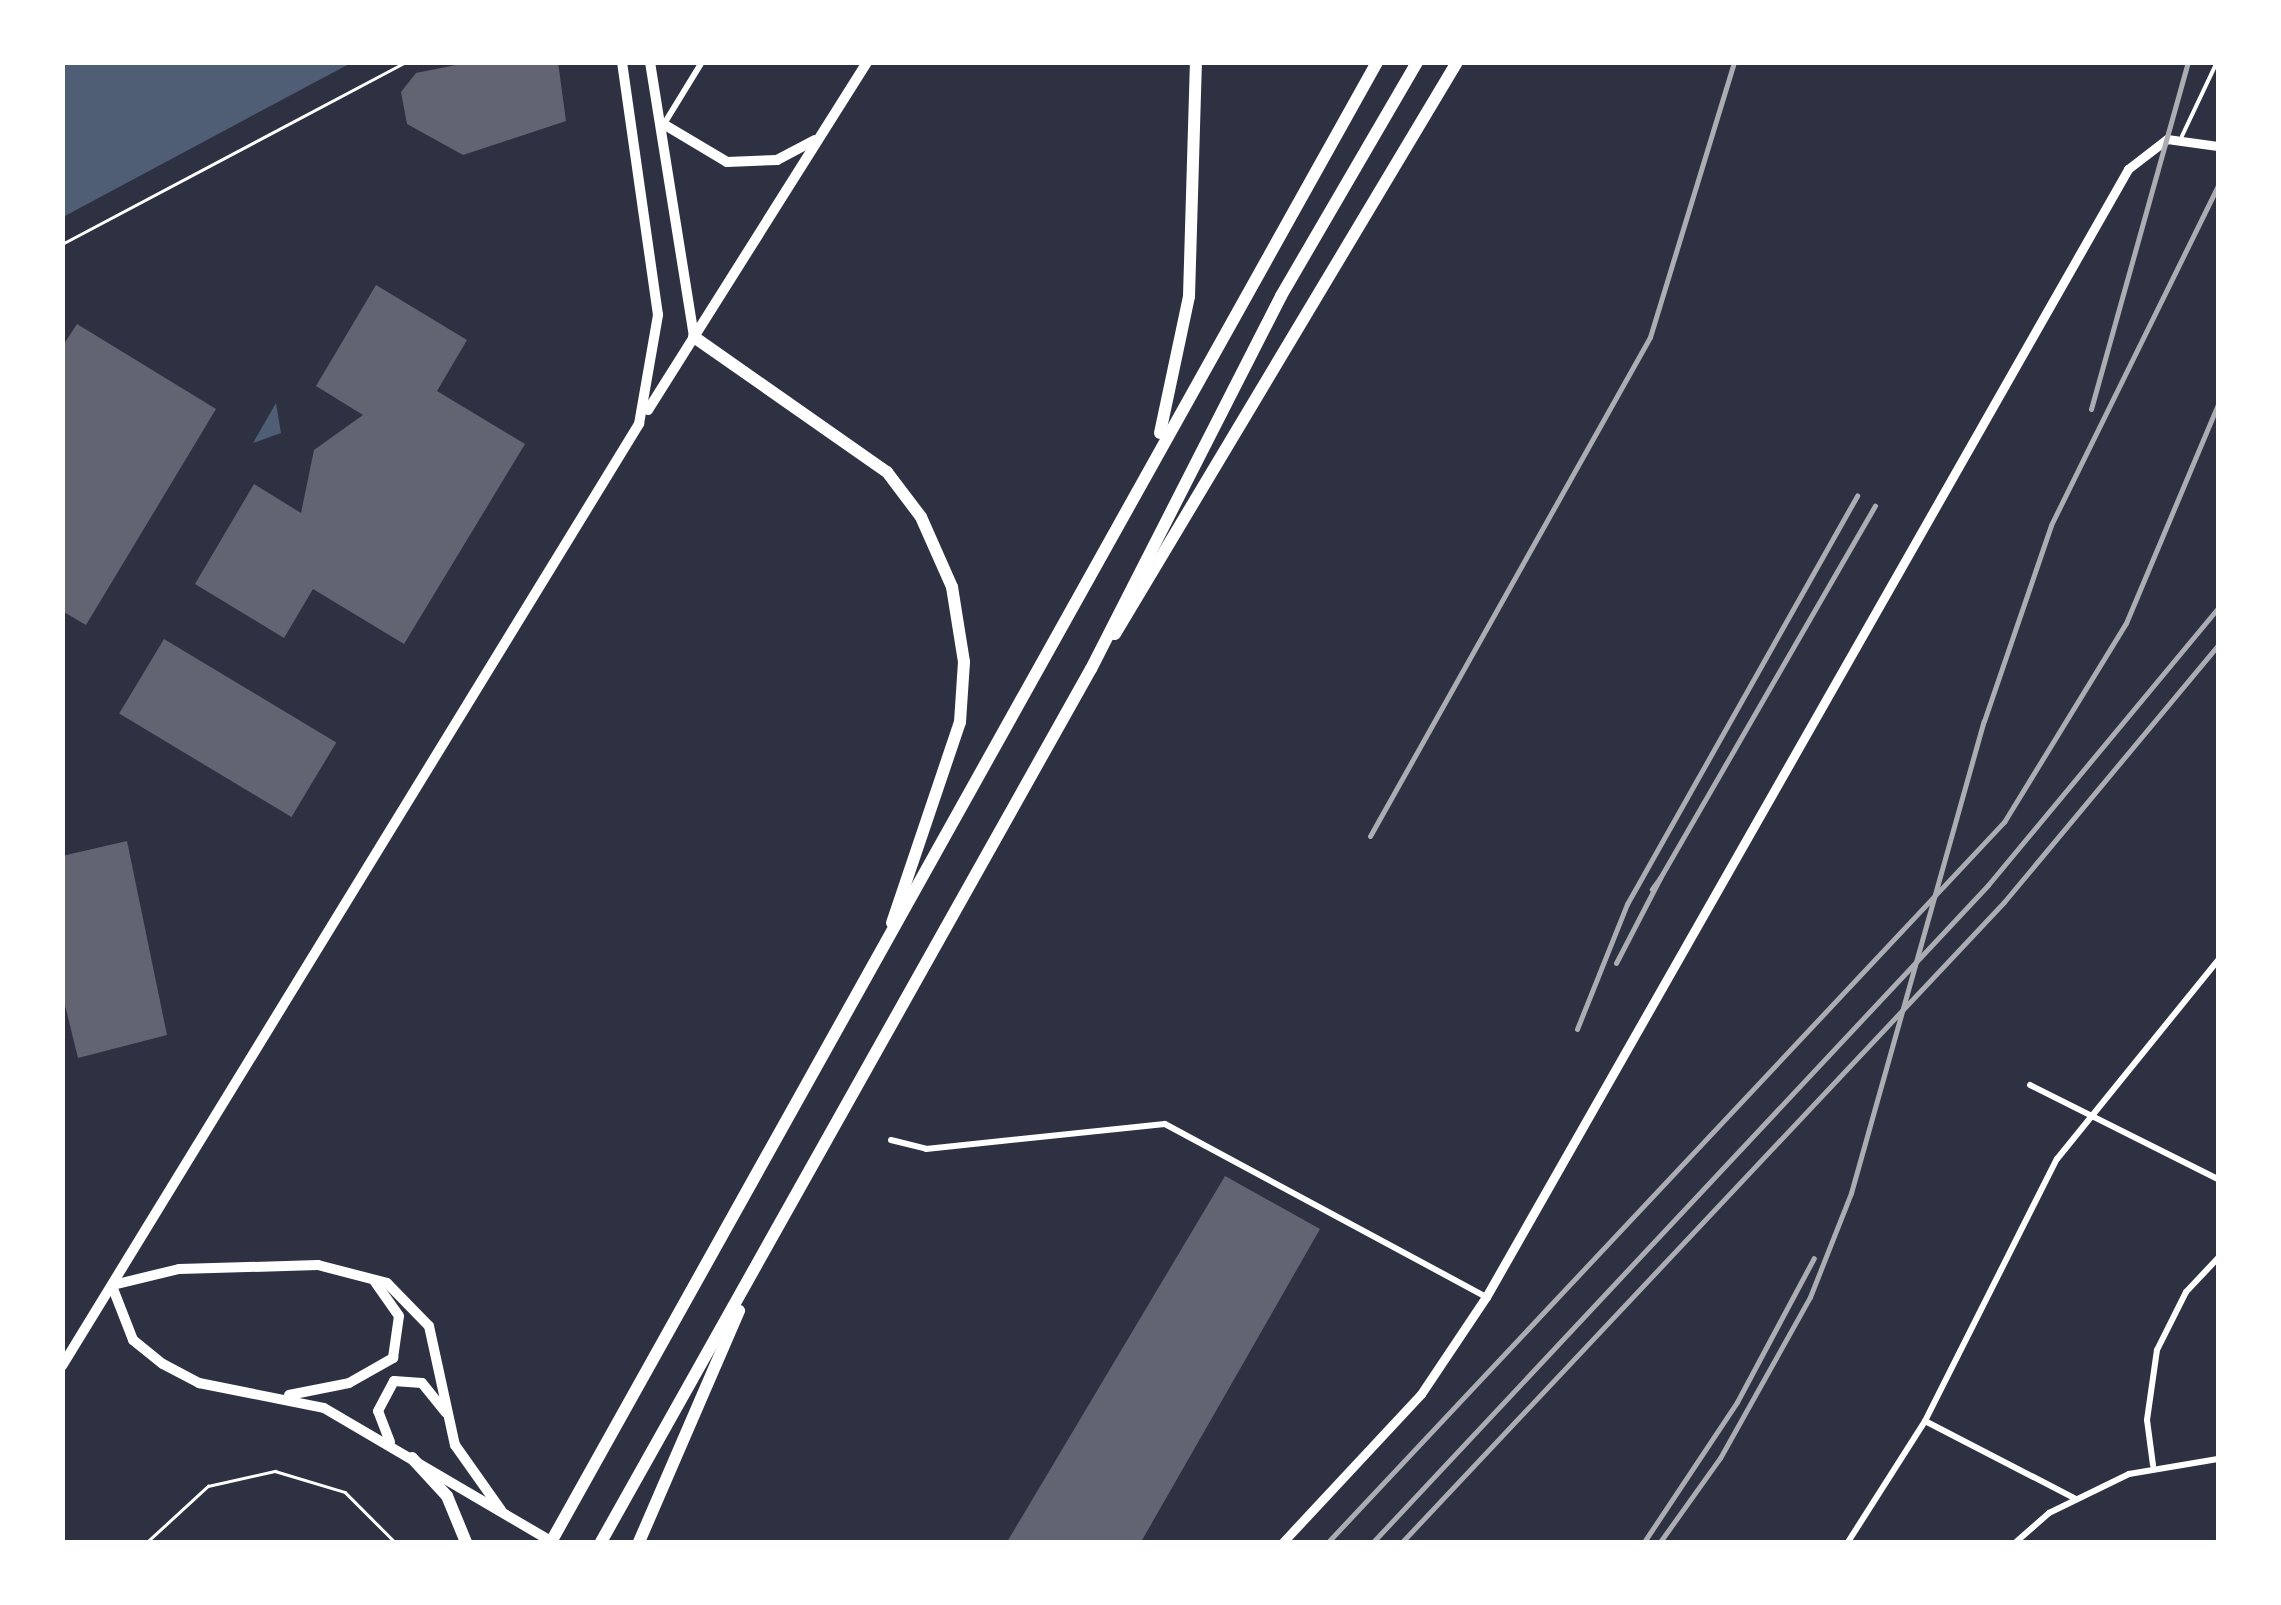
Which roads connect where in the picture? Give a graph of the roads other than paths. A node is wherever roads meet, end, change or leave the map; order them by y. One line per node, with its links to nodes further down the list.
1 (622, 62): 15 (main road)
2 (650, 62): 10 (main road)
3 (702, 62): 10 (street)
4 (867, 62): 11 (main road)
5 (1196, 62): 16 (highway)
6 (1378, 62): 16 (highway)
7 (1417, 62): 17 (highway)
8 (1457, 62): 17 (highway)
9 (2218, 62): 12 (lane)
10 (664, 124): 11 (main road); 14 (main road)
11 (821, 136): 14 (main road)
12 (2182, 136): 13 (street); 30 (street)
13 (2218, 146)
14 (694, 336): 15 (main road); 18 (highway)
15 (639, 424): 29 (main road)
16 (1158, 445): 18 (highway)
17 (1091, 670): 26 (highway)
18 (882, 954): 43 (highway)
19 (2218, 960): 20 (street)
20 (2207, 974): 21 (street); 23 (street)
21 (2218, 980)
22 (2030, 1085): 23 (street)
23 (2090, 1115): 25 (street); 34 (street)
24 (891, 1140): 30 (street)
25 (2218, 1179)
26 (768, 1244): 41 (highway); 44 (highway)
27 (2218, 1258): 38 (street)
28 (358, 1271): 29 (main road); 32 (main road); 33 (main road)
29 (112, 1286): 31 (main road); 32 (main road)
30 (1486, 1297): 45 (street)
31 (62, 1366)
32 (288, 1395): 35 (main road)
33 (449, 1419): 35 (main road); 40 (main road)
34 (1924, 1420): 39 (street); 46 (street)
35 (390, 1443): 36 (main road)
36 (412, 1458): 40 (main road); 42 (highway)
37 (2218, 1459): 38 (street)
38 (2153, 1465): 39 (street)
39 (2075, 1499): 47 (street)
40 (501, 1510): 43 (main road)
41 (640, 1538)
42 (466, 1542)
43 (551, 1542)
44 (602, 1542)
45 (1282, 1542)
46 (1848, 1542)
47 (2016, 1542)

